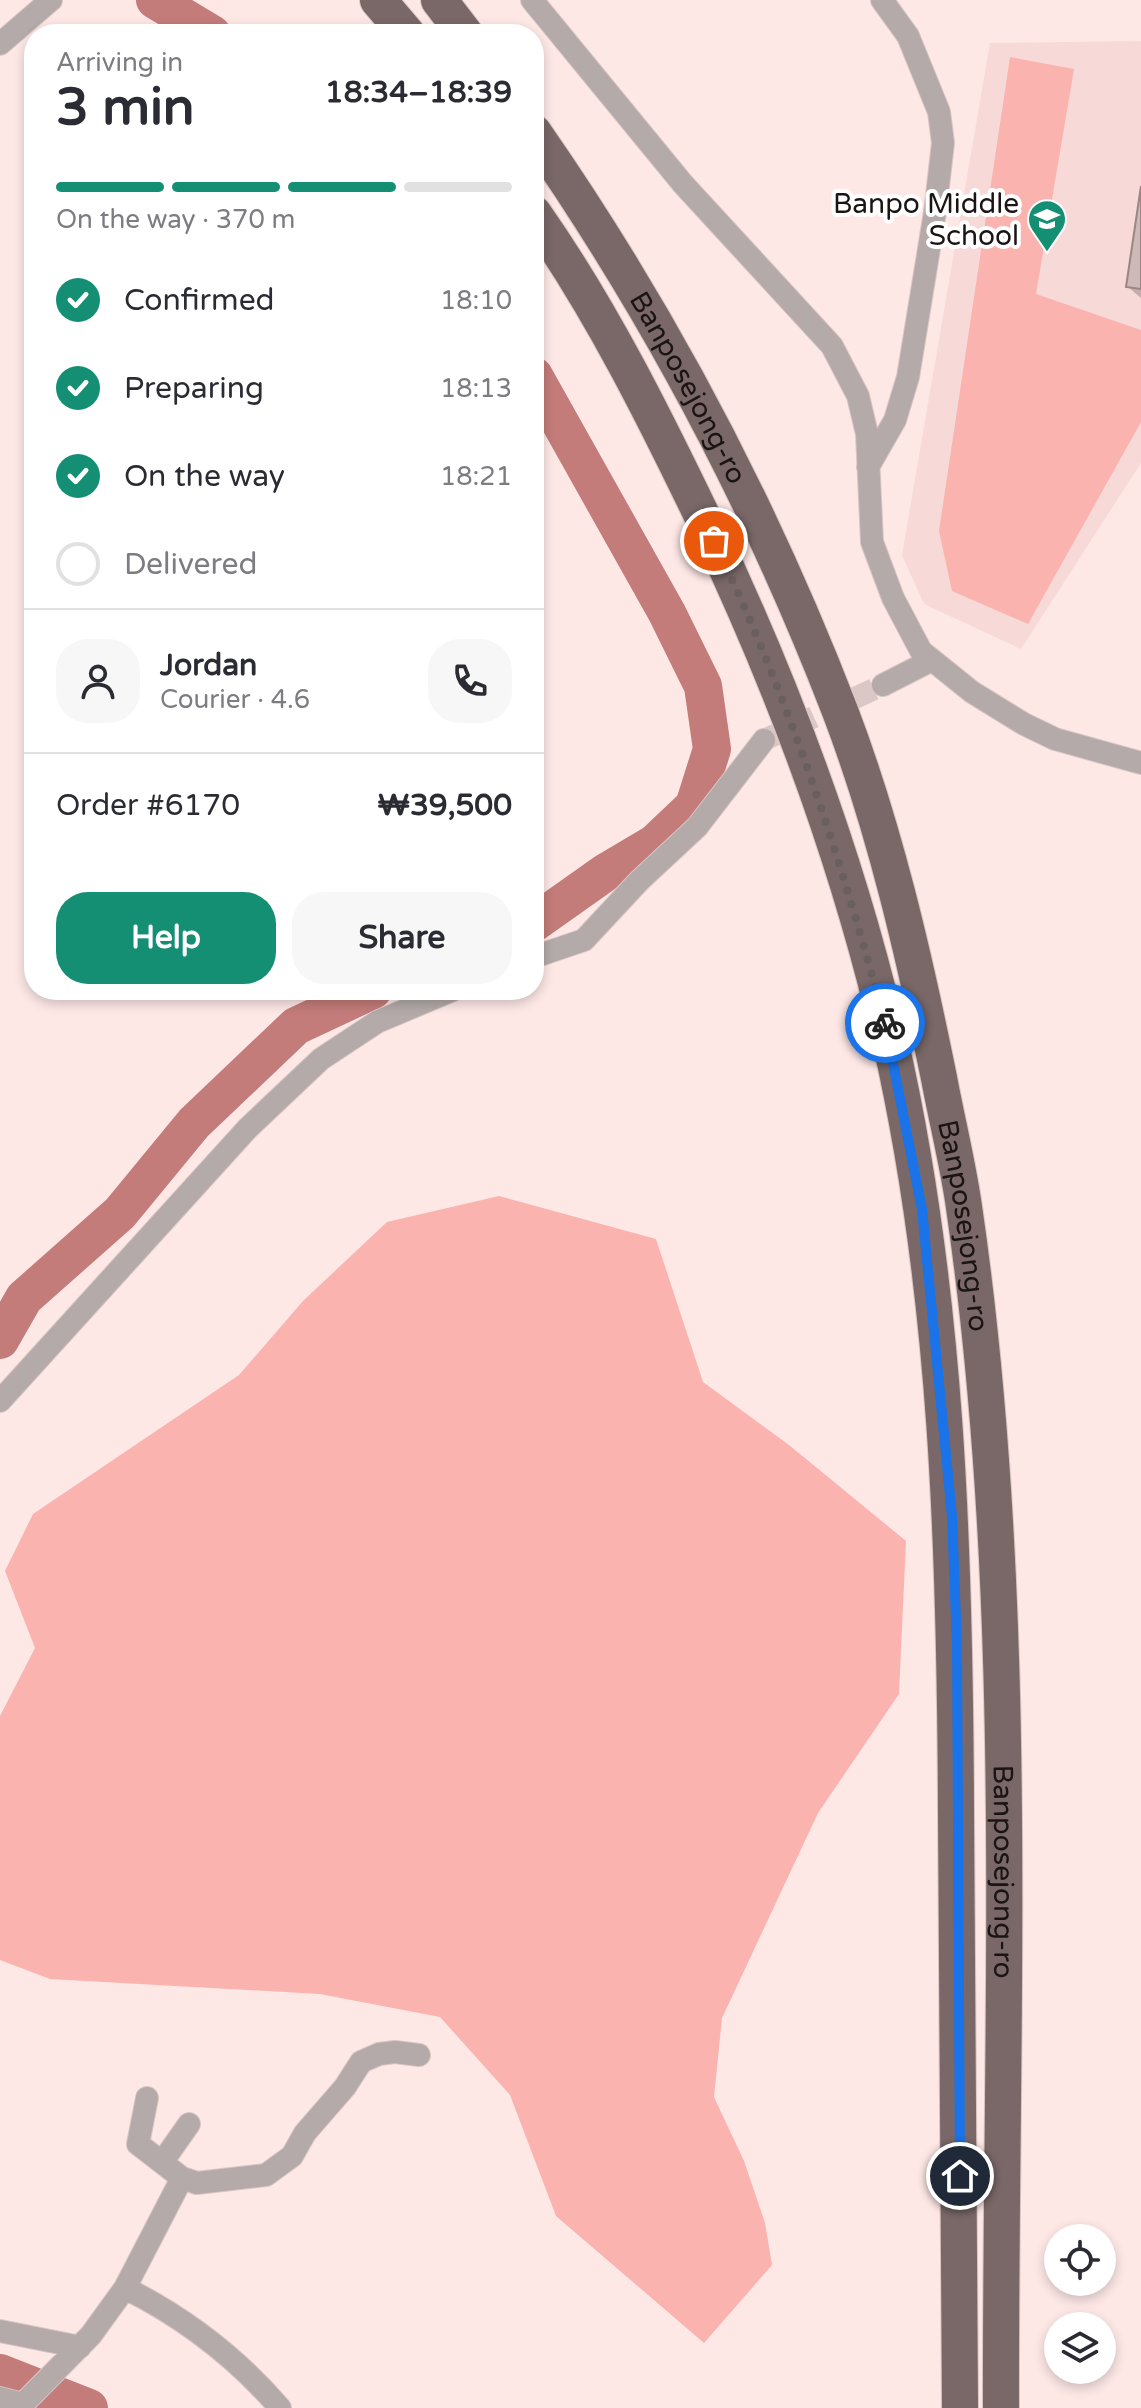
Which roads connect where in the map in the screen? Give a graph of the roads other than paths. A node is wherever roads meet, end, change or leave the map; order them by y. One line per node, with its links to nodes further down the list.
1 (51, 0): 9 (street)
2 (378, 0): 7 (highway)
3 (439, 0): 8 (highway)
4 (532, 0): 12 (street)
5 (882, 0): 6 (street); 12 (street)
6 (891, 0)
7 (398, 24)
8 (457, 24)
9 (0, 44)
10 (544, 147): 31 (highway, Banposejong-ro)
11 (544, 229): 30 (highway, Banposejong-ro)
12 (867, 468): 13 (street)
13 (932, 660): 14 (street); 16 (street)
14 (883, 685)
15 (764, 740): 17 (street)
16 (1141, 763)
17 (544, 954)
18 (429, 1000): 19 (street)
19 (0, 1401)
20 (419, 2055): 24 (street)
21 (147, 2098): 23 (street)
22 (189, 2124): 23 (street)
23 (163, 2161): 24 (street)
24 (182, 2178): 25 (street)
25 (125, 2288): 27 (street); 29 (street)
26 (0, 2331): 27 (street)
27 (73, 2354): 28 (street)
28 (0, 2398)
29 (280, 2408)
30 (960, 2408)
31 (1001, 2408)

